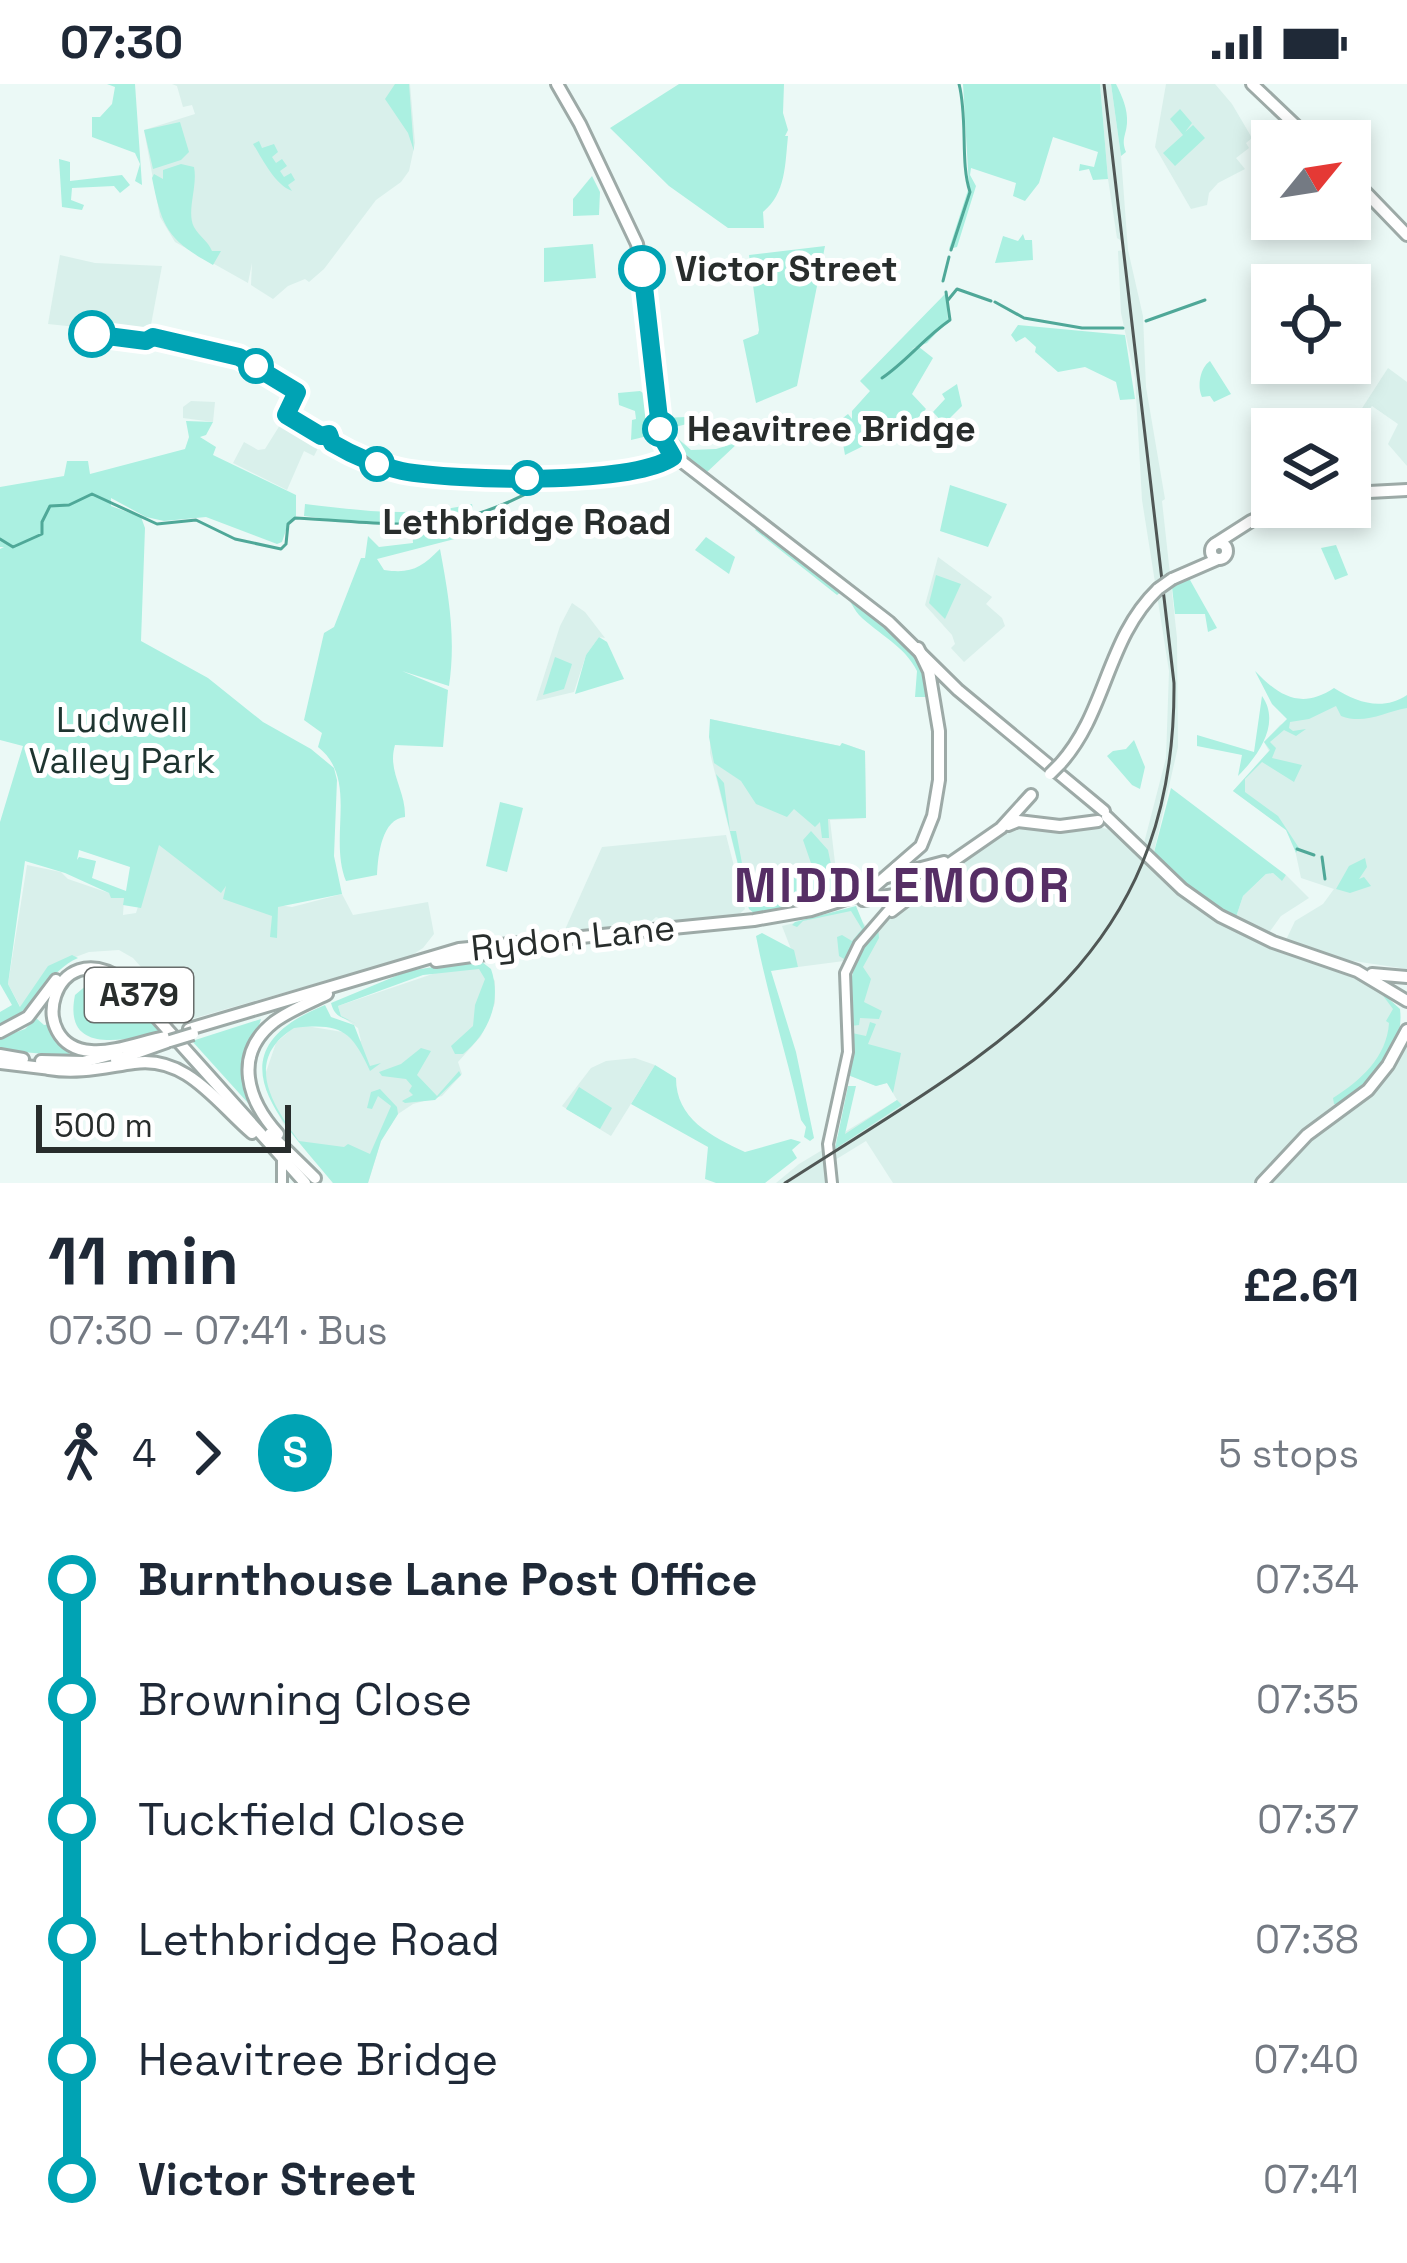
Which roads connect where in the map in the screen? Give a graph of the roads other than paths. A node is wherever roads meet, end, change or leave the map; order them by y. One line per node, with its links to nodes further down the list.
1 (557, 84): 9 (main road)
2 (1252, 84): 3 (main road)
3 (1290, 120)
4 (1371, 198): 5 (main road)
5 (1407, 235)
6 (1407, 490): 7 (main road)
7 (1371, 492)
8 (1251, 527): 10 (main road, bridge)
9 (937, 676): 11 (main road); 14 (main road)
10 (1023, 807): 12 (main road); 13 (main road); 15 (main road)
11 (1098, 817): 12 (main road); 20 (main road)
12 (1036, 822): 13 (main road)
13 (1001, 828): 17 (main road)
14 (915, 852): 15 (main road); 16 (main road)
15 (914, 870): 16 (main road); 17 (main road)
16 (884, 879): 18 (main road); 24 (main road, Rydon Lane)
17 (919, 891): 18 (main road, Rydon Lane); 19 (street)
18 (890, 897): 19 (street); 22 (main road, Rydon Lane)
19 (872, 928): 33 (street)
20 (1357, 971): 21 (main road); 23 (main road)
21 (1406, 976): 23 (main road)
22 (327, 994): 24 (main road, Rydon Lane); 25 (main road)
23 (1403, 1001): 27 (main road)
24 (262, 1010): 25 (main road); 28 (main road, Rydon Lane, bridge)
25 (265, 1031): 32 (main road)
26 (0, 1032): 32 (main road, A379)
27 (1405, 1034): 34 (main road)
28 (168, 1039): 29 (main road, Rydon Lane); 30 (main road, Rydon Lane); 31 (main road, A379)
29 (0, 1059): 30 (main road, Rydon Lane / A379)
30 (49, 1069): 31 (main road, A379)
31 (280, 1156): 32 (main road, A379)
32 (301, 1179)
33 (832, 1183)
34 (1262, 1183)

